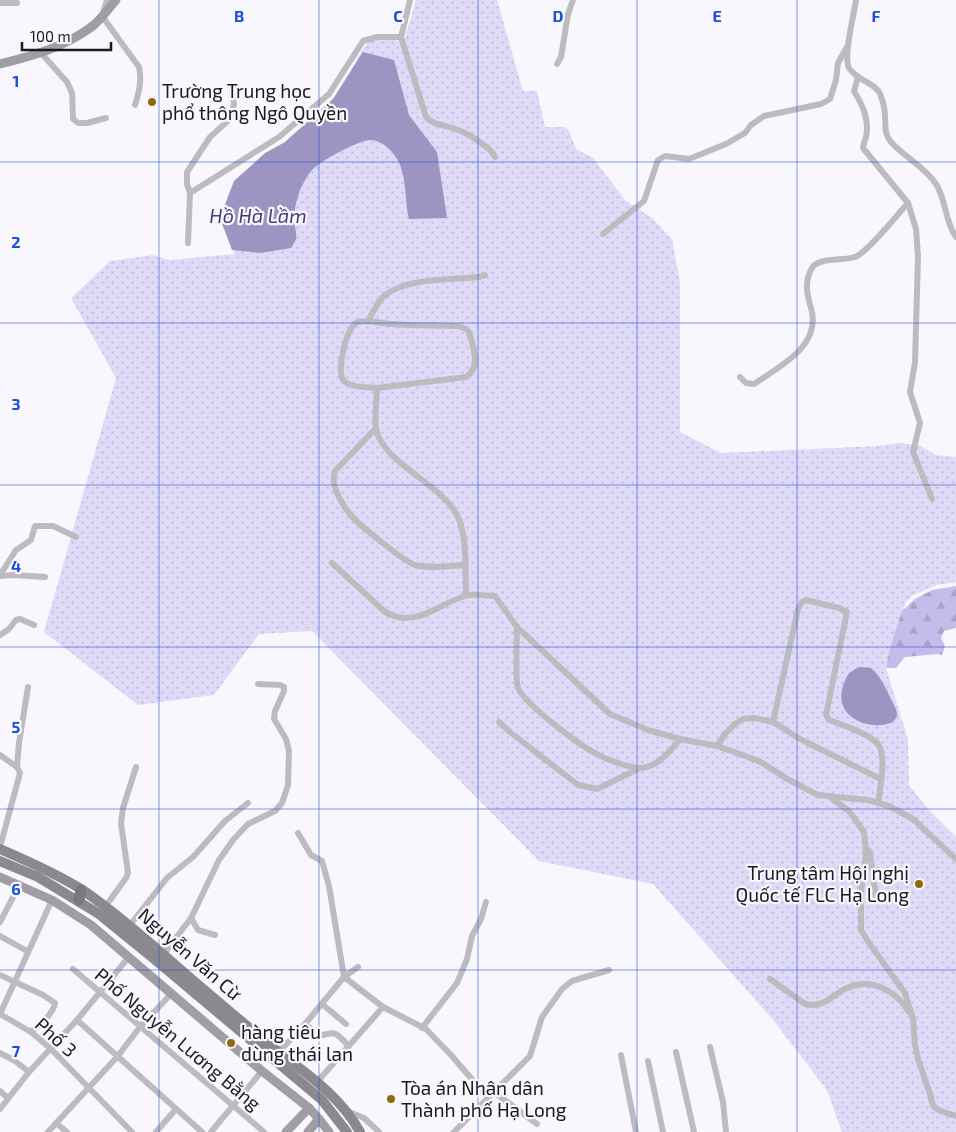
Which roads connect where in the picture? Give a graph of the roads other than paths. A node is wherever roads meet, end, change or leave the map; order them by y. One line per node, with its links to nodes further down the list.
1 (107, 0): 8 (street)
2 (116, 0): 8 (street)
3 (410, 0): 9 (street)
4 (573, 0): 13 (street)
5 (856, 0): 10 (street)
6 (0, 3): 7 (street)
7 (17, 3)
8 (102, 16): 11 (street); 16 (street)
9 (401, 37): 18 (street); 19 (street)
10 (848, 45): 14 (street); 21 (street)
11 (42, 54): 12 (street); 17 (street)
12 (0, 64)
13 (557, 64)
14 (858, 77): 20 (street); 22 (street)
15 (232, 89): 19 (street)
16 (135, 106)
17 (106, 118)
18 (495, 158)
19 (190, 193): 23 (street)
20 (908, 203): 26 (street); 29 (street)
21 (603, 234)
22 (956, 237)
23 (188, 243)
24 (486, 275): 25 (street)
25 (368, 321): 27 (street); 27 (street)
26 (740, 377)
27 (377, 388): 28 (street)
28 (376, 428): 32 (street); 32 (street)
29 (932, 499)
30 (76, 537): 33 (street)
31 (332, 563): 35 (street)
32 (465, 565): 35 (street)
33 (0, 576): 34 (street)
34 (45, 577)
35 (466, 595): 37 (street)
36 (34, 625): 38 (street)
37 (517, 626): 43 (street); 48 (street)
38 (0, 635)
39 (258, 684): 65 (street)
40 (28, 687): 46 (street)
41 (499, 722): 48 (street)
42 (773, 722): 44 (street); 49 (street); 49 (street)
43 (680, 739): 44 (street); 48 (street)
44 (717, 746): 50 (street)
45 (0, 755): 46 (street)
46 (17, 767): 55 (street)
47 (136, 767): 64 (street)
48 (640, 768)
49 (881, 779): 52 (street)
50 (829, 796): 52 (street); 54 (street)
51 (248, 803): 67 (street)
52 (878, 803): 56 (street)
53 (298, 833): 77 (street)
54 (865, 846): 62 (street); 85 (street)
55 (0, 848): 60 (main road, Nguyễn Văn Cừ)
56 (956, 859)
57 (0, 861): 60 (main road, Nguyễn Văn Cừ)
58 (0, 877): 59 (street)
59 (20, 884): 61 (street); 66 (street)
60 (80, 895): 64 (main road, Nguyễn Văn Cừ); 97 (main road, Nguyễn Văn Cừ)
61 (52, 900): 70 (street); 72 (street)
62 (876, 900)
63 (486, 902): 90 (street)
64 (105, 907): 67 (main road, Nguyễn Văn Cừ)
65 (191, 918): 68 (street); 71 (street)
66 (0, 922)
67 (130, 925): 71 (main road, Nguyễn Văn Cừ)
68 (215, 935)
69 (0, 936): 70 (street)
70 (27, 951): 79 (street)
71 (164, 955): 97 (main road, Nguyễn Văn Cừ)
72 (128, 958): 80 (street); 81 (street)
73 (358, 968): 77 (street)
74 (73, 969): 80 (street, Phố Nguyễn Lương Bằng)
75 (609, 970): 106 (street)
76 (0, 975): 79 (street)
77 (344, 977): 82 (street); 83 (street)
78 (770, 979): 85 (street)
79 (14, 982): 84 (street); 91 (street)
80 (100, 992): 86 (street); 89 (street, Phố Nguyễn Lương Bằng)
81 (171, 994): 89 (street); 101 (street)
82 (322, 1004): 87 (street); 88 (street)
83 (383, 1007): 90 (street); 92 (street)
84 (0, 1014): 91 (street, Phố 3)
85 (913, 1019): 114 (street)
86 (77, 1020): 94 (street); 99 (street)
87 (305, 1024): 92 (street); 97 (street)
88 (346, 1024)
89 (141, 1026): 99 (street); 109 (street, Phố Nguyễn Lương Bằng)
90 (422, 1028): 108 (street)
91 (31, 1032): 94 (street, Phố 3)
92 (349, 1046): 103 (street)
93 (710, 1047): 135 (street)
94 (51, 1049): 102 (street); 104 (street, Phố 3)
95 (676, 1052): 134 (street)
96 (0, 1053): 102 (street)
97 (275, 1056): 103 (main road, Nguyễn Văn Cừ); 128 (main road, Nguyễn Văn Cừ)
98 (622, 1056): 132 (street)
99 (117, 1057): 104 (street); 112 (street)
100 (648, 1061): 133 (street)
101 (262, 1071): 109 (street); 110 (street)
102 (29, 1072): 107 (street)
103 (317, 1082): 113 (main road, Nguyễn Văn Cừ)
104 (88, 1088): 116 (street); 120 (street, Phố 3)
105 (0, 1091): 107 (street)
106 (494, 1092): 108 (street); 117 (street)
107 (8, 1098): 111 (street)
108 (488, 1098): 131 (street)
109 (233, 1106): 123 (street); 124 (street, Phố Nguyễn Lương Bằng)
110 (309, 1108): 115 (street); 125 (street)
111 (0, 1109)
112 (176, 1109): 121 (street); 122 (street)
113 (345, 1110): 129 (main road, Nguyễn Văn Cừ); 130 (street)
114 (956, 1116)
115 (320, 1119): 126 (street); 127 (street)
116 (56, 1123): 118 (street); 119 (street)
117 (537, 1124)
118 (48, 1132)
119 (67, 1132)
120 (132, 1132)
121 (156, 1132)
122 (202, 1132)
123 (210, 1132)
124 (264, 1132)
125 (286, 1132)
126 (308, 1132)
127 (329, 1132)
128 (347, 1132)
129 (360, 1132)
130 (379, 1132)
131 (454, 1132)
132 (636, 1132)
133 (663, 1132)
134 (694, 1132)
135 (726, 1132)

